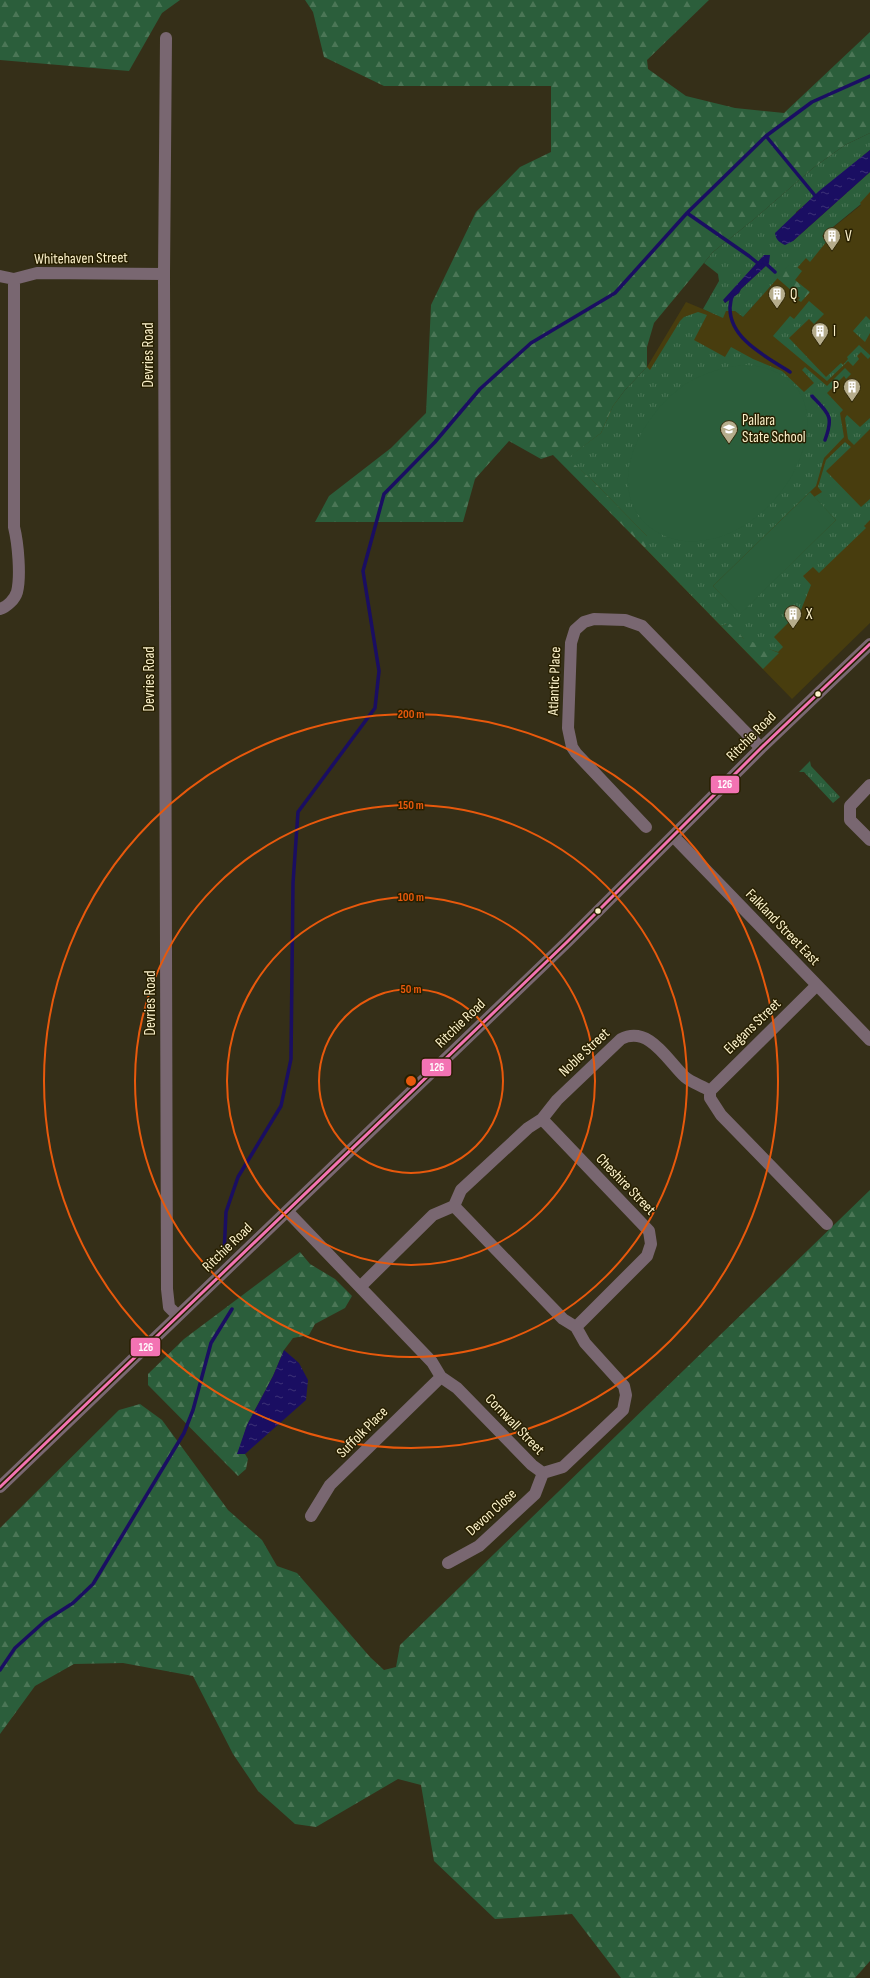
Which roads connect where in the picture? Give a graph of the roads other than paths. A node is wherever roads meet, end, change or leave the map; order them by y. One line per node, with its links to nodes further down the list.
1 (166, 38): 2 (street, Devries Road)
2 (164, 274): 4 (street, Whitehaven Street); 20 (street, Devries Road)
3 (0, 276): 4 (street, Whitehaven Street)
4 (14, 278): 5 (street)
5 (0, 609)
6 (870, 644): 7 (street, Ritchie Road)
7 (761, 748): 9 (street, Atlantic Place); 10 (street, Ritchie Road)
8 (870, 785): 11 (street)
9 (646, 827)
10 (674, 837): 12 (street, Falkland Street East); 17 (street, Ritchie Road)
11 (870, 840)
12 (817, 985): 13 (street, Falkland Street East); 14 (street, Elegans Street)
13 (870, 1040)
14 (710, 1091): 15 (street, Noble Street); 18 (street)
15 (542, 1119): 16 (street, Noble Street); 21 (street, Cheshire Street)
16 (454, 1206): 19 (street); 21 (street, Cornwall Street)
17 (287, 1211): 19 (street, Cornwall Street); 20 (street, Ritchie Road)
18 (827, 1224)
19 (361, 1286): 22 (street, Cornwall Street)
20 (178, 1316): 24 (street, Ritchie Road)
21 (576, 1327): 23 (street, Cornwall Street)
22 (441, 1377): 23 (street, Cornwall Street); 25 (street, Suffolk Place)
23 (543, 1473): 26 (street, Devon Close)
24 (0, 1487)
25 (311, 1516)
26 (448, 1563)

